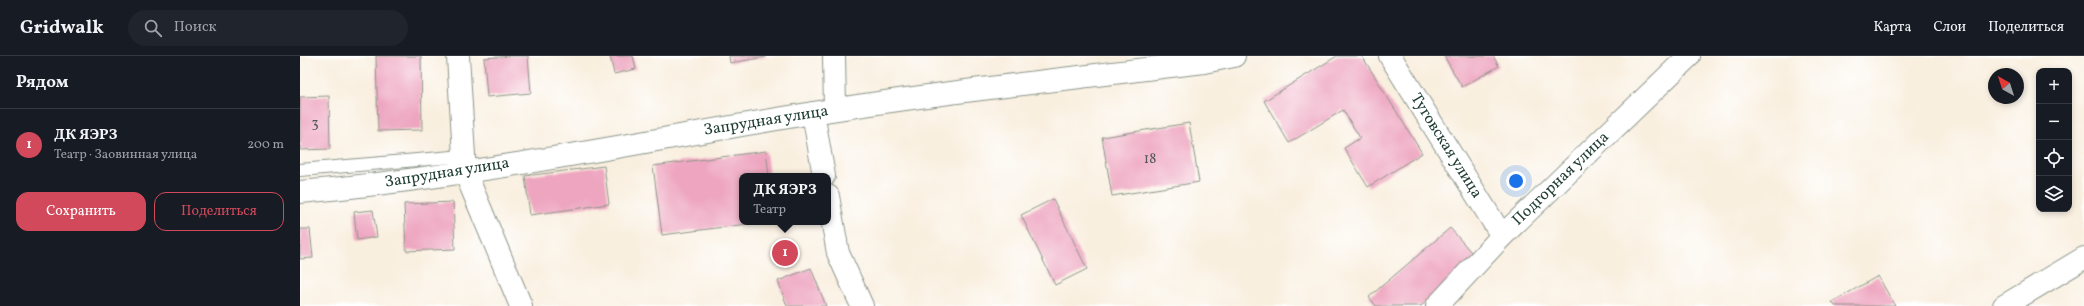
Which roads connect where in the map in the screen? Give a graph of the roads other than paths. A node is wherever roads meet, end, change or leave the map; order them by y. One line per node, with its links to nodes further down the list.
1 (458, 56): 8 (street)
2 (834, 56): 6 (street)
3 (1234, 56): 6 (street, Запрудная улица)
4 (1390, 56): 13 (street, Туговская улица)
5 (1689, 56): 13 (street, Подгорная улица)
6 (835, 109): 7 (street, Запрудная улица)
7 (813, 113): 8 (street, Запрудная улица); 10 (street)
8 (465, 164): 9 (lane); 11 (street, Запрудная улица); 15 (street)
9 (300, 170)
10 (823, 173)
11 (300, 192)
12 (831, 213): 16 (street)
13 (1502, 236): 17 (street, Подгорная улица)
14 (2084, 258): 18 (street)
15 (521, 306)
16 (862, 306)
17 (1437, 306)
18 (2004, 306)

